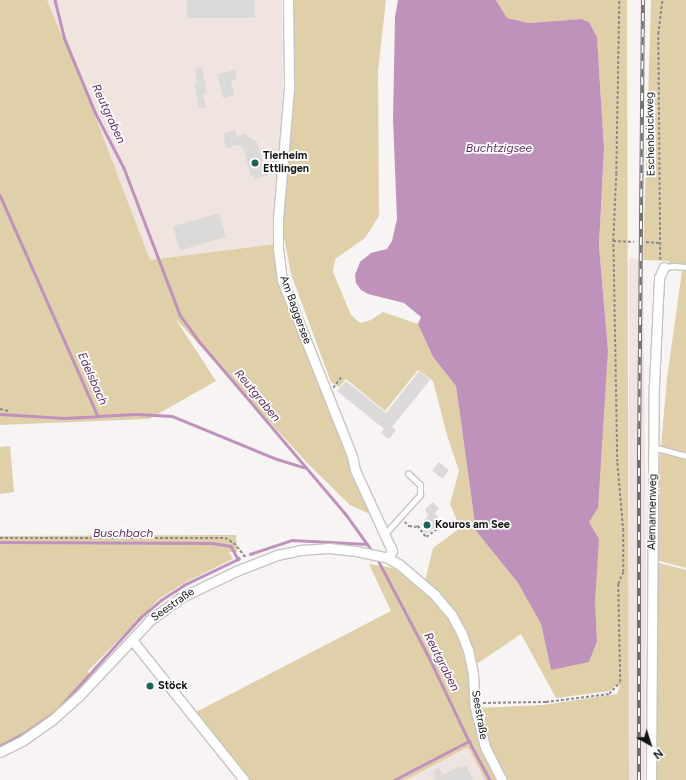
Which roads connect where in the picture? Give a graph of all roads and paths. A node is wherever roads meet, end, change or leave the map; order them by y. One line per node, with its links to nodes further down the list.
1 (288, 0): 19 (street, Am Baggersee)
2 (618, 0): 4 (path)
3 (662, 0): 7 (path, Eschenbrückweg)
4 (613, 241): 5 (path); 24 (path)
5 (634, 242)
6 (646, 242): 7 (path)
7 (659, 243): 8 (path, Eschenbrückweg)
8 (664, 267): 9 (lane); 14 (street, Alemannenweg)
9 (686, 267)
10 (342, 376): 11 (path)
11 (335, 386)
12 (0, 409): 13 (path)
13 (9, 411)
14 (654, 447): 15 (lane); 28 (street, Alemannenweg)
15 (686, 456)
16 (408, 474): 19 (lane)
17 (407, 524): 18 (path)
18 (437, 529)
19 (384, 535): 22 (street)
20 (0, 538): 21 (path)
21 (241, 551)
22 (385, 558): 23 (street, Seestraße); 24 (street, Seestraße)
23 (132, 640): 25 (street, Seestraße); 26 (street)
24 (475, 703): 27 (street, Seestraße)
25 (0, 752)
26 (244, 780)
27 (502, 780)
28 (651, 780)

